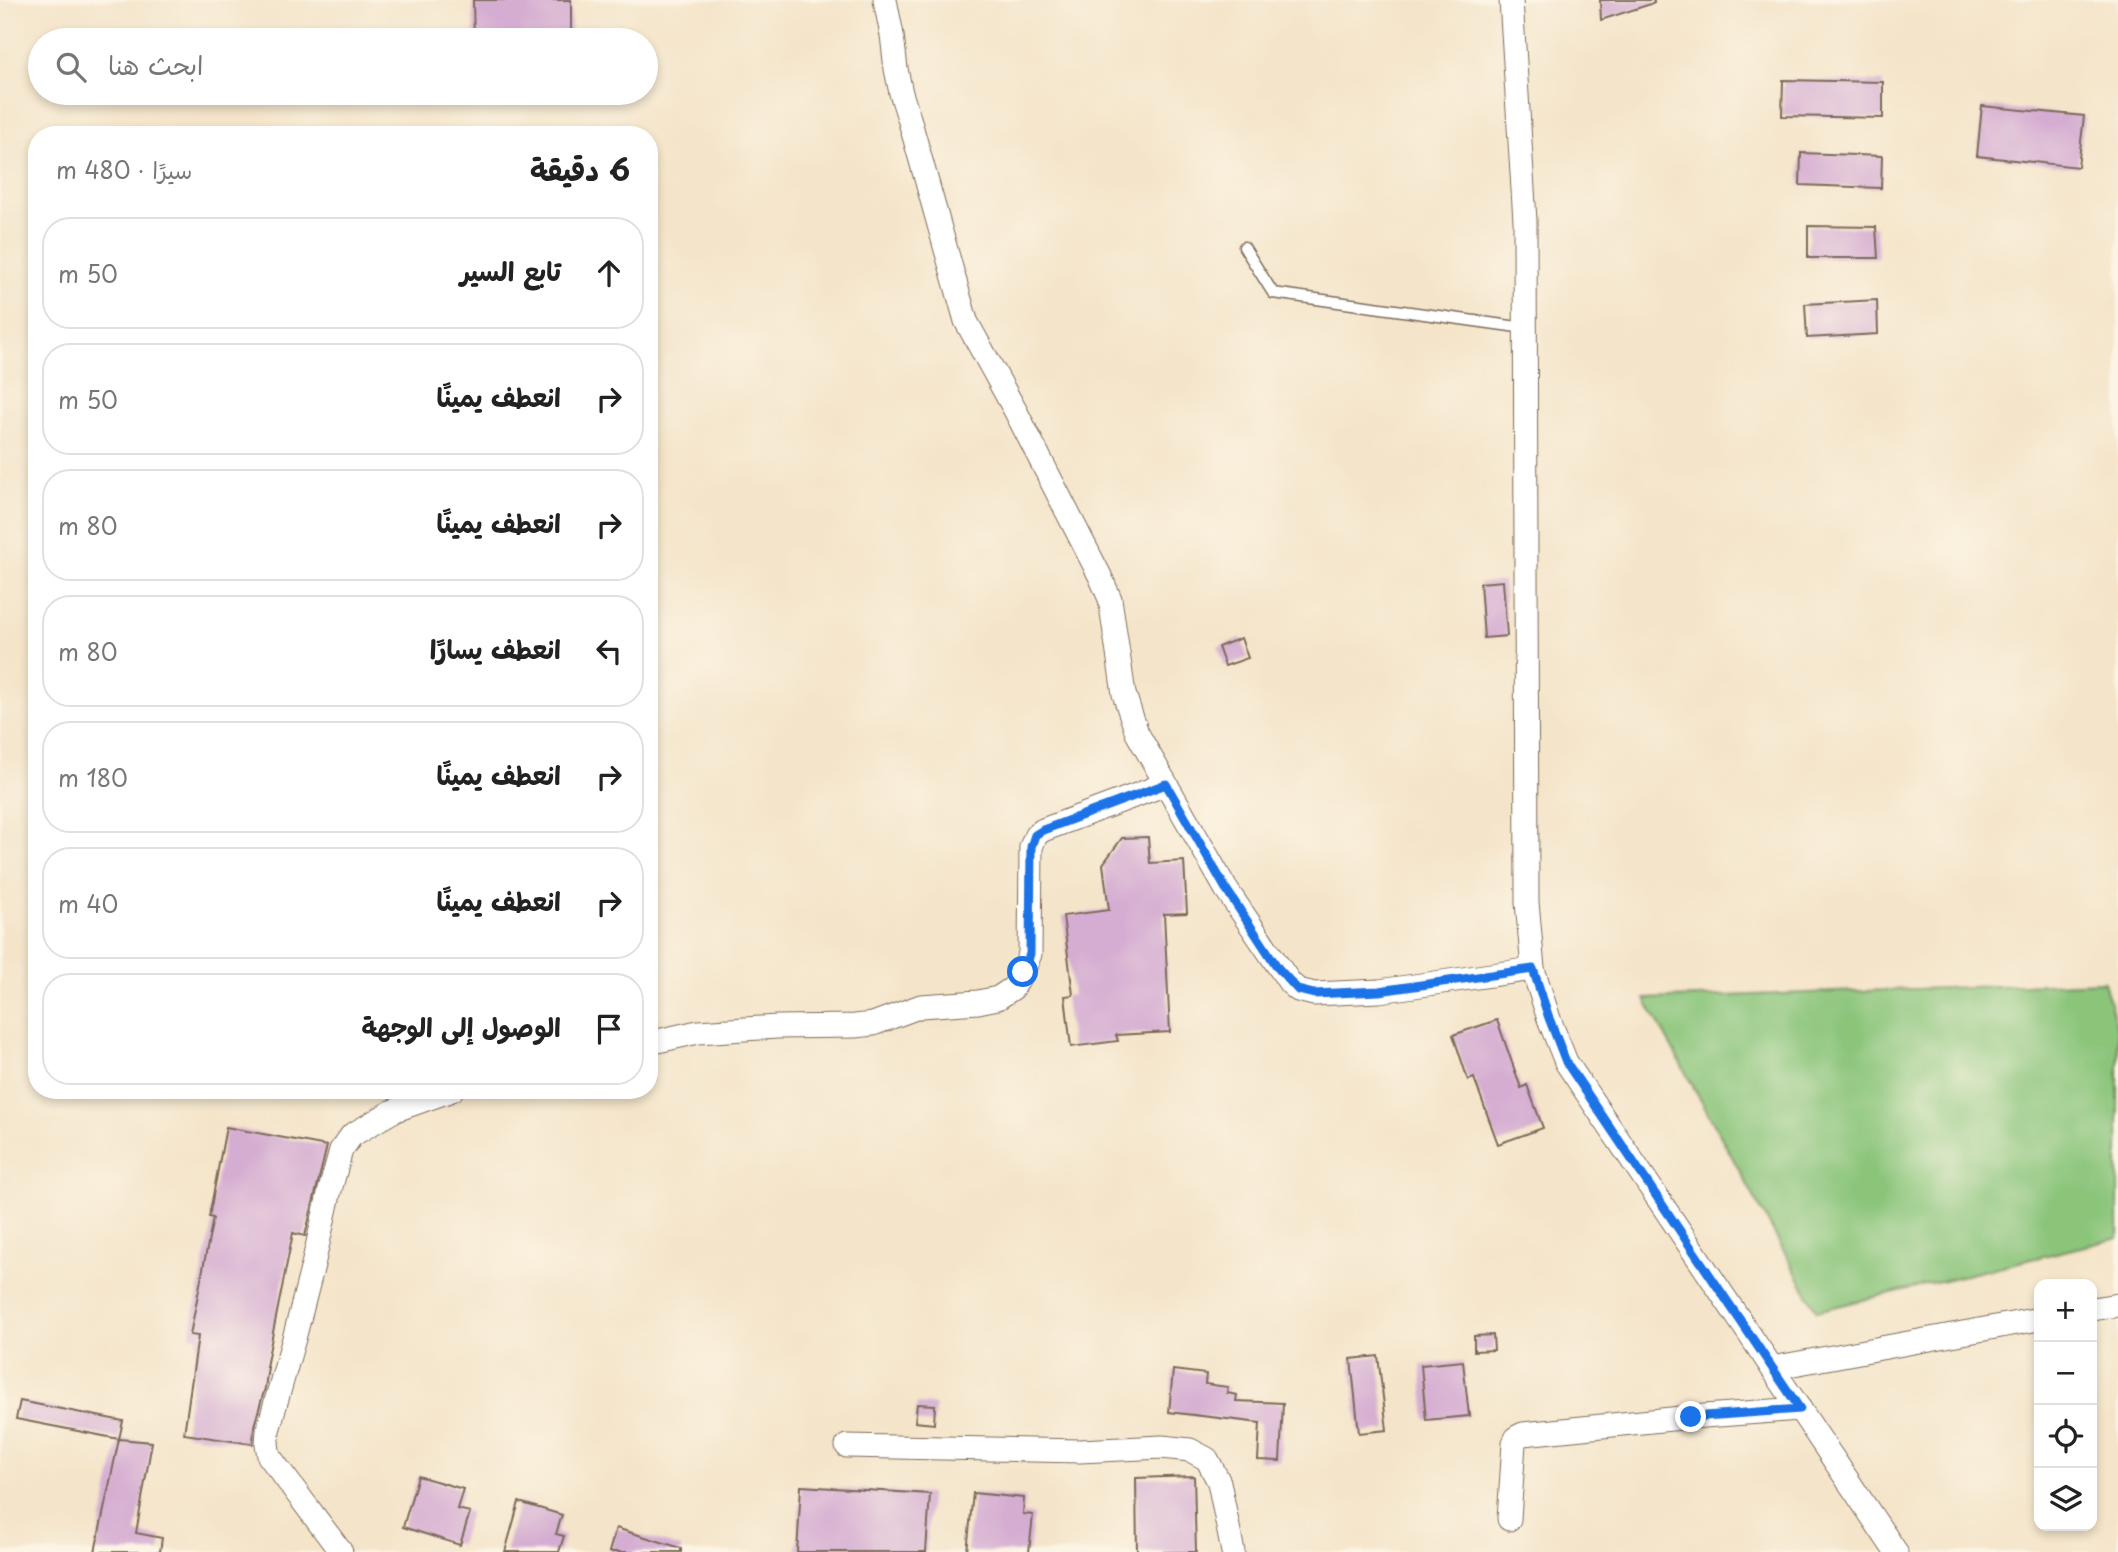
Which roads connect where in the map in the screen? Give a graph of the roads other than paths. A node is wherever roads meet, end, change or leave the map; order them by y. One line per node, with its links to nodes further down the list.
1 (886, 0): 5 (street)
2 (1511, 0): 4 (street)
3 (1244, 247): 4 (lane)
4 (1525, 328): 6 (street)
5 (1166, 784): 6 (street); 7 (street)
6 (1533, 969): 12 (street)
7 (658, 1042)
8 (427, 1099): 16 (street)
9 (2118, 1305): 10 (street)
10 (2097, 1308)
11 (2034, 1320): 12 (street)
12 (1772, 1368): 13 (street)
13 (1800, 1409): 15 (street); 18 (street)
14 (847, 1446): 17 (street)
15 (1509, 1519)
16 (341, 1552)
17 (1233, 1552)
18 (1896, 1552)

